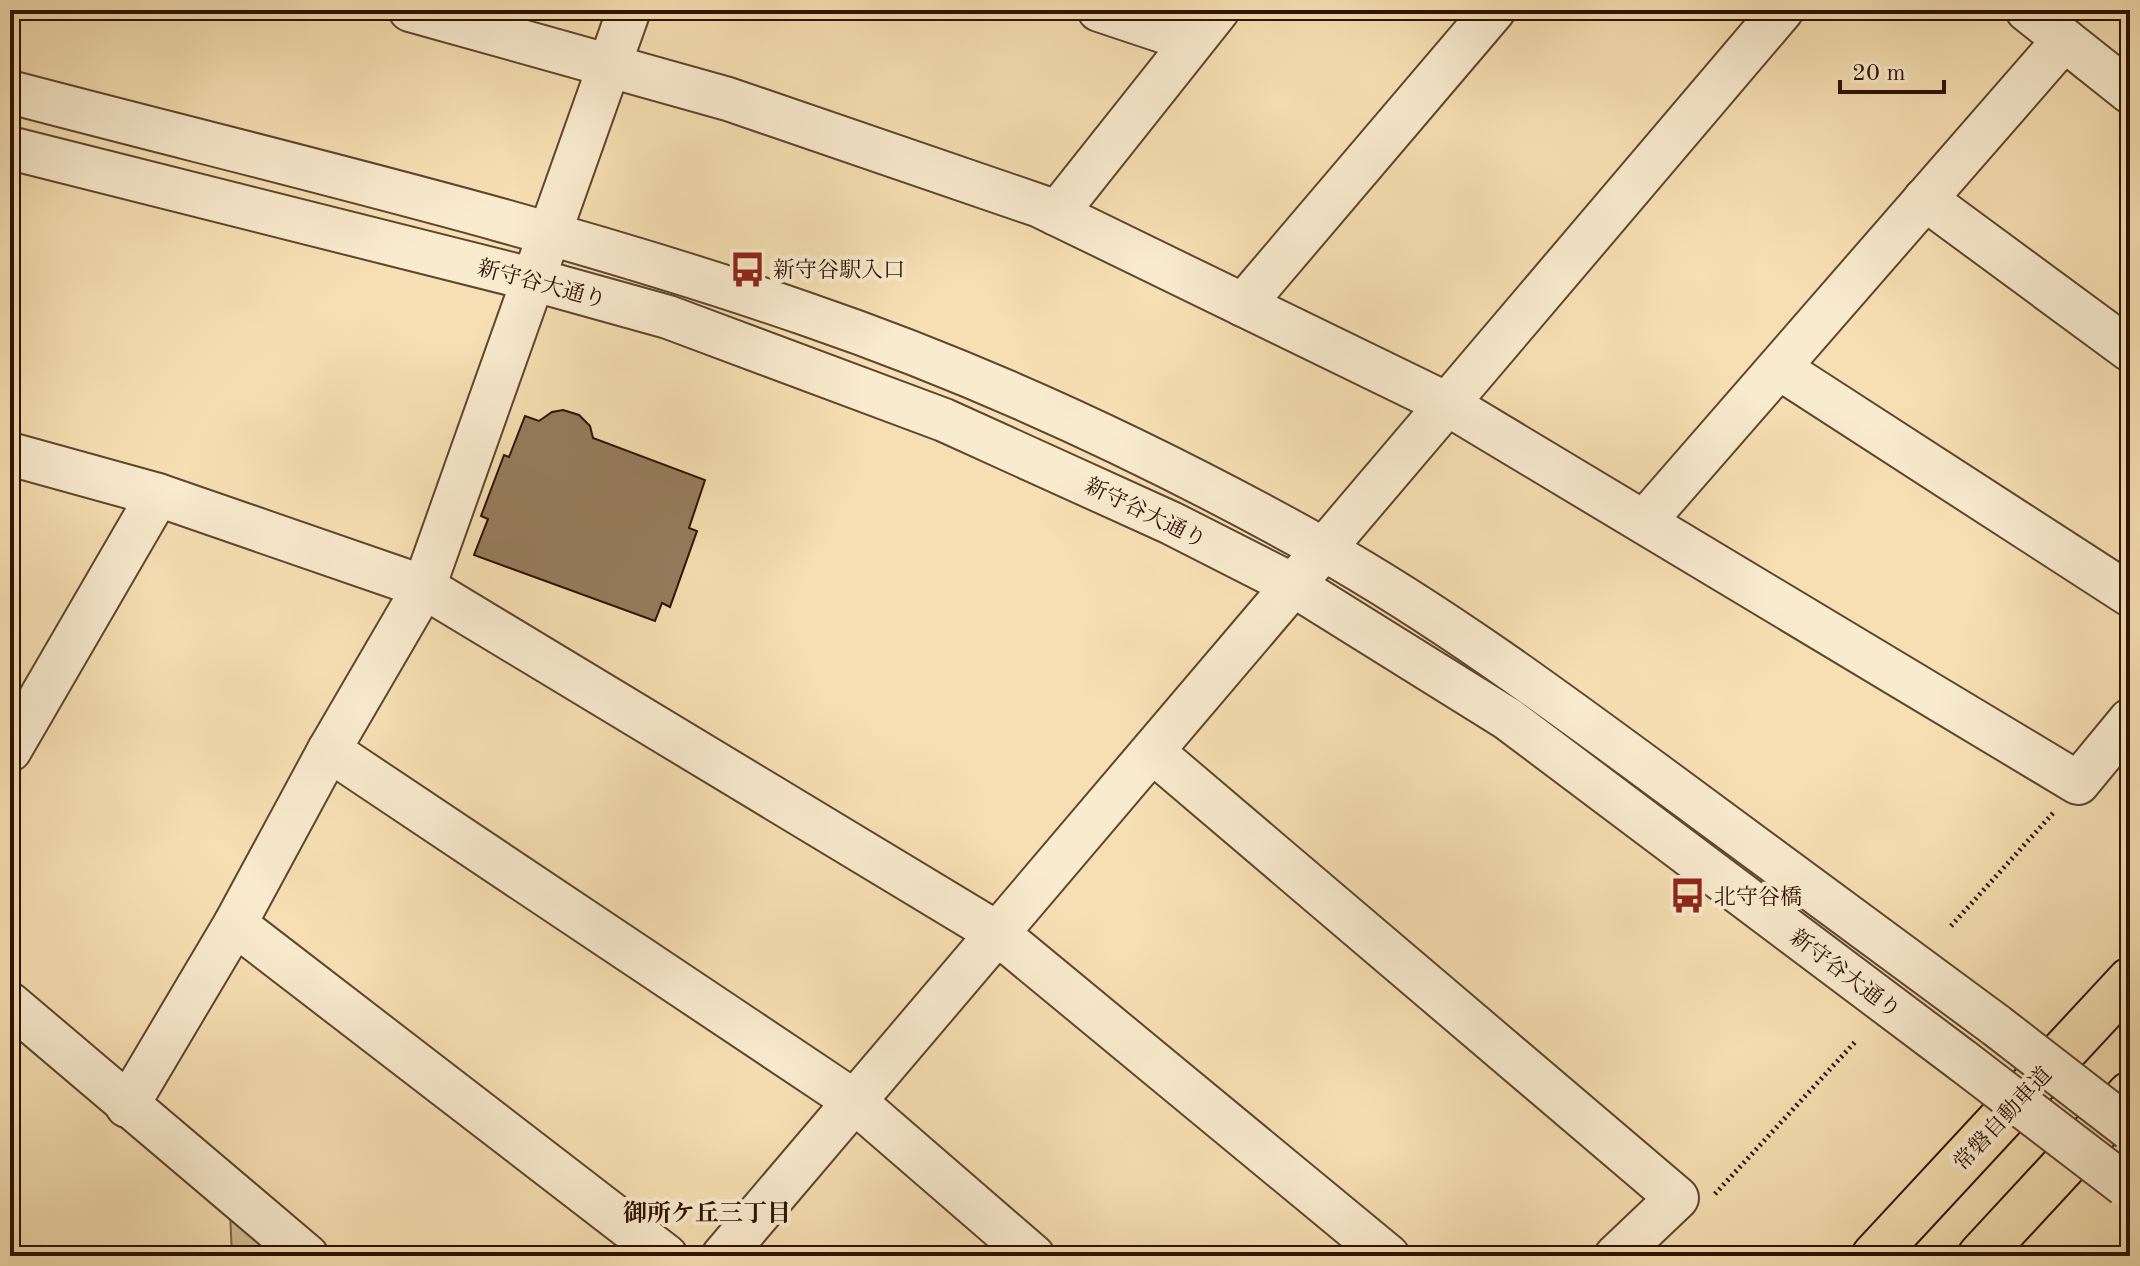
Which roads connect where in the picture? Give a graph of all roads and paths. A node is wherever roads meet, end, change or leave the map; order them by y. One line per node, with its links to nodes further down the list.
1 (410, 10): 9 (street)
2 (629, 10): 9 (street)
3 (1099, 10): 7 (street)
4 (1494, 10): 17 (street)
5 (1782, 10): 20 (street)
6 (2027, 10): 8 (street)
7 (1205, 25): 14 (street)
8 (2064, 40): 11 (street); 13 (street)
9 (611, 66): 14 (street); 15 (street)
10 (10, 92): 15 (street)
11 (2130, 92)
12 (10, 148): 16 (street, 新守谷大通り)
13 (1925, 199): 18 (street); 19 (street)
14 (1056, 214): 17 (street)
15 (550, 234): 16 (street); 24 (street)
16 (535, 280): 25 (street, 新守谷大通り); 26 (street)
17 (1243, 305): 20 (street)
18 (2130, 350)
19 (1779, 368): 23 (street); 27 (street)
20 (1447, 404): 23 (street); 24 (street)
21 (10, 454): 22 (street)
22 (158, 495): 26 (street); 29 (street)
23 (1644, 522): 32 (street)
24 (1325, 550): 25 (street); 42 (street, bridge)
25 (1293, 585): 31 (street); 43 (street, 新守谷大通り, bridge)
26 (424, 587): 30 (street); 35 (street)
27 (2130, 595)
28 (2130, 720): 32 (street)
29 (10, 750)
30 (329, 750): 33 (street); 40 (street)
31 (1153, 752): 35 (street); 44 (street)
32 (2078, 783): 34 (path)
33 (235, 924): 41 (street); 46 (street)
34 (1951, 926)
35 (997, 933): 40 (street); 49 (street)
36 (2130, 980): 51 (highway, 常磐自動車道)
37 (10, 1004): 41 (street)
38 (1855, 1042): 44 (path)
39 (2130, 1094): 52 (highway)
40 (854, 1101): 47 (street); 48 (street)
41 (127, 1106): 45 (street)
42 (2130, 1129)
43 (2128, 1187)
44 (1677, 1198): 50 (street)
45 (307, 1256)
46 (666, 1256)
47 (723, 1256)
48 (1033, 1256)
49 (1388, 1256)
50 (1616, 1256)
51 (1874, 1256)
52 (1980, 1256)

